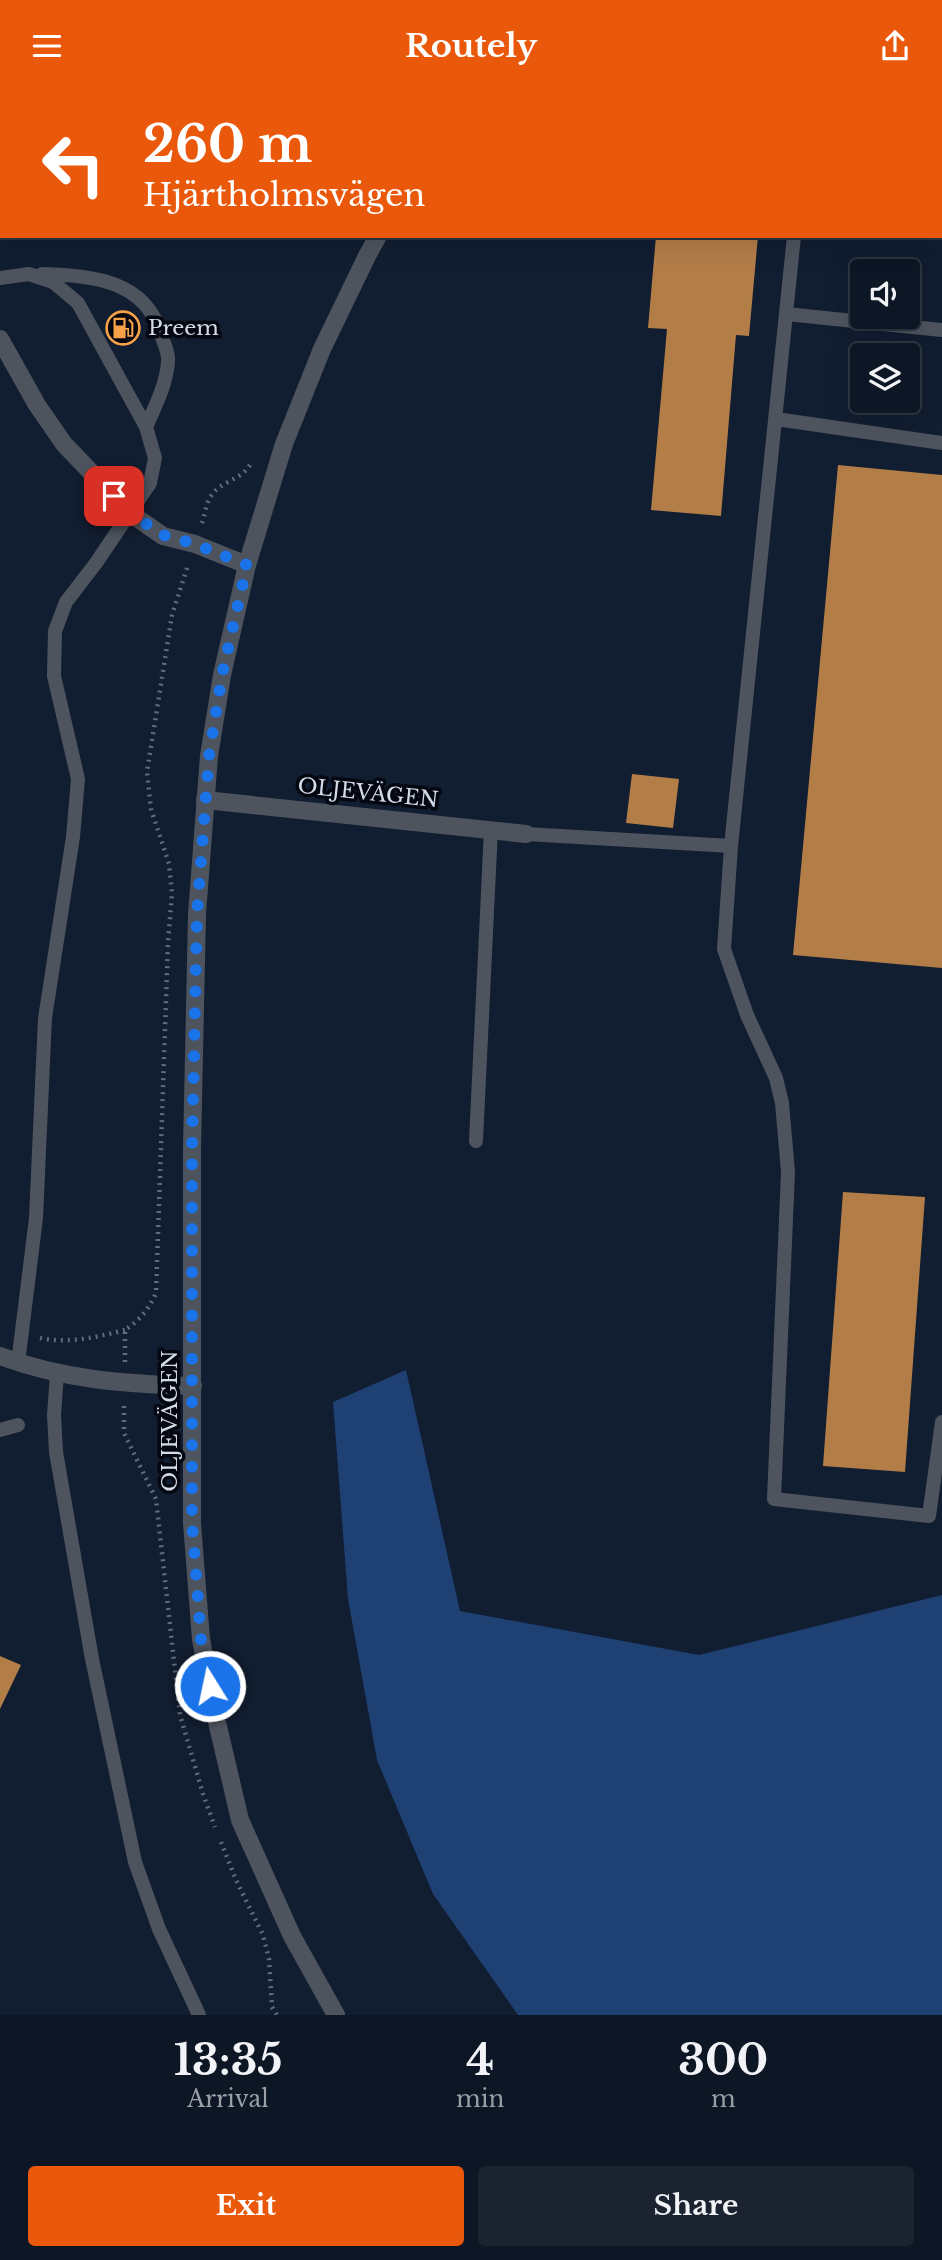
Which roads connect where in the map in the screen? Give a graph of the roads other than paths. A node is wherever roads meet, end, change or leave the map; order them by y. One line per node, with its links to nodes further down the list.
1 (377, 238): 12 (street, OLJEVÄGEN)
2 (794, 238): 5 (lane)
3 (29, 274): 4 (lane); 9 (lane); 9 (lane)
4 (0, 278)
5 (786, 314): 6 (lane); 8 (lane)
6 (942, 330)
7 (0, 338): 11 (street)
8 (776, 419): 10 (lane); 16 (lane)
9 (146, 427): 11 (lane)
10 (942, 443)
11 (130, 513): 12 (street); 19 (lane)
12 (247, 565): 13 (street, OLJEVÄGEN)
13 (205, 800): 14 (street, OLJEVÄGEN); 21 (street, OLJEVÄGEN)
14 (491, 829): 15 (street, OLJEVÄGEN); 17 (lane)
15 (526, 834): 16 (lane)
16 (731, 846): 22 (lane)
17 (476, 1141)
18 (0, 1356): 19 (street)
19 (18, 1363): 20 (street)
20 (57, 1374): 21 (street); 25 (lane)
21 (193, 1386): 26 (street, OLJEVÄGEN)
22 (942, 1422)
23 (18, 1425): 24 (lane)
24 (0, 1430)
25 (199, 2015)
26 (336, 2015)

